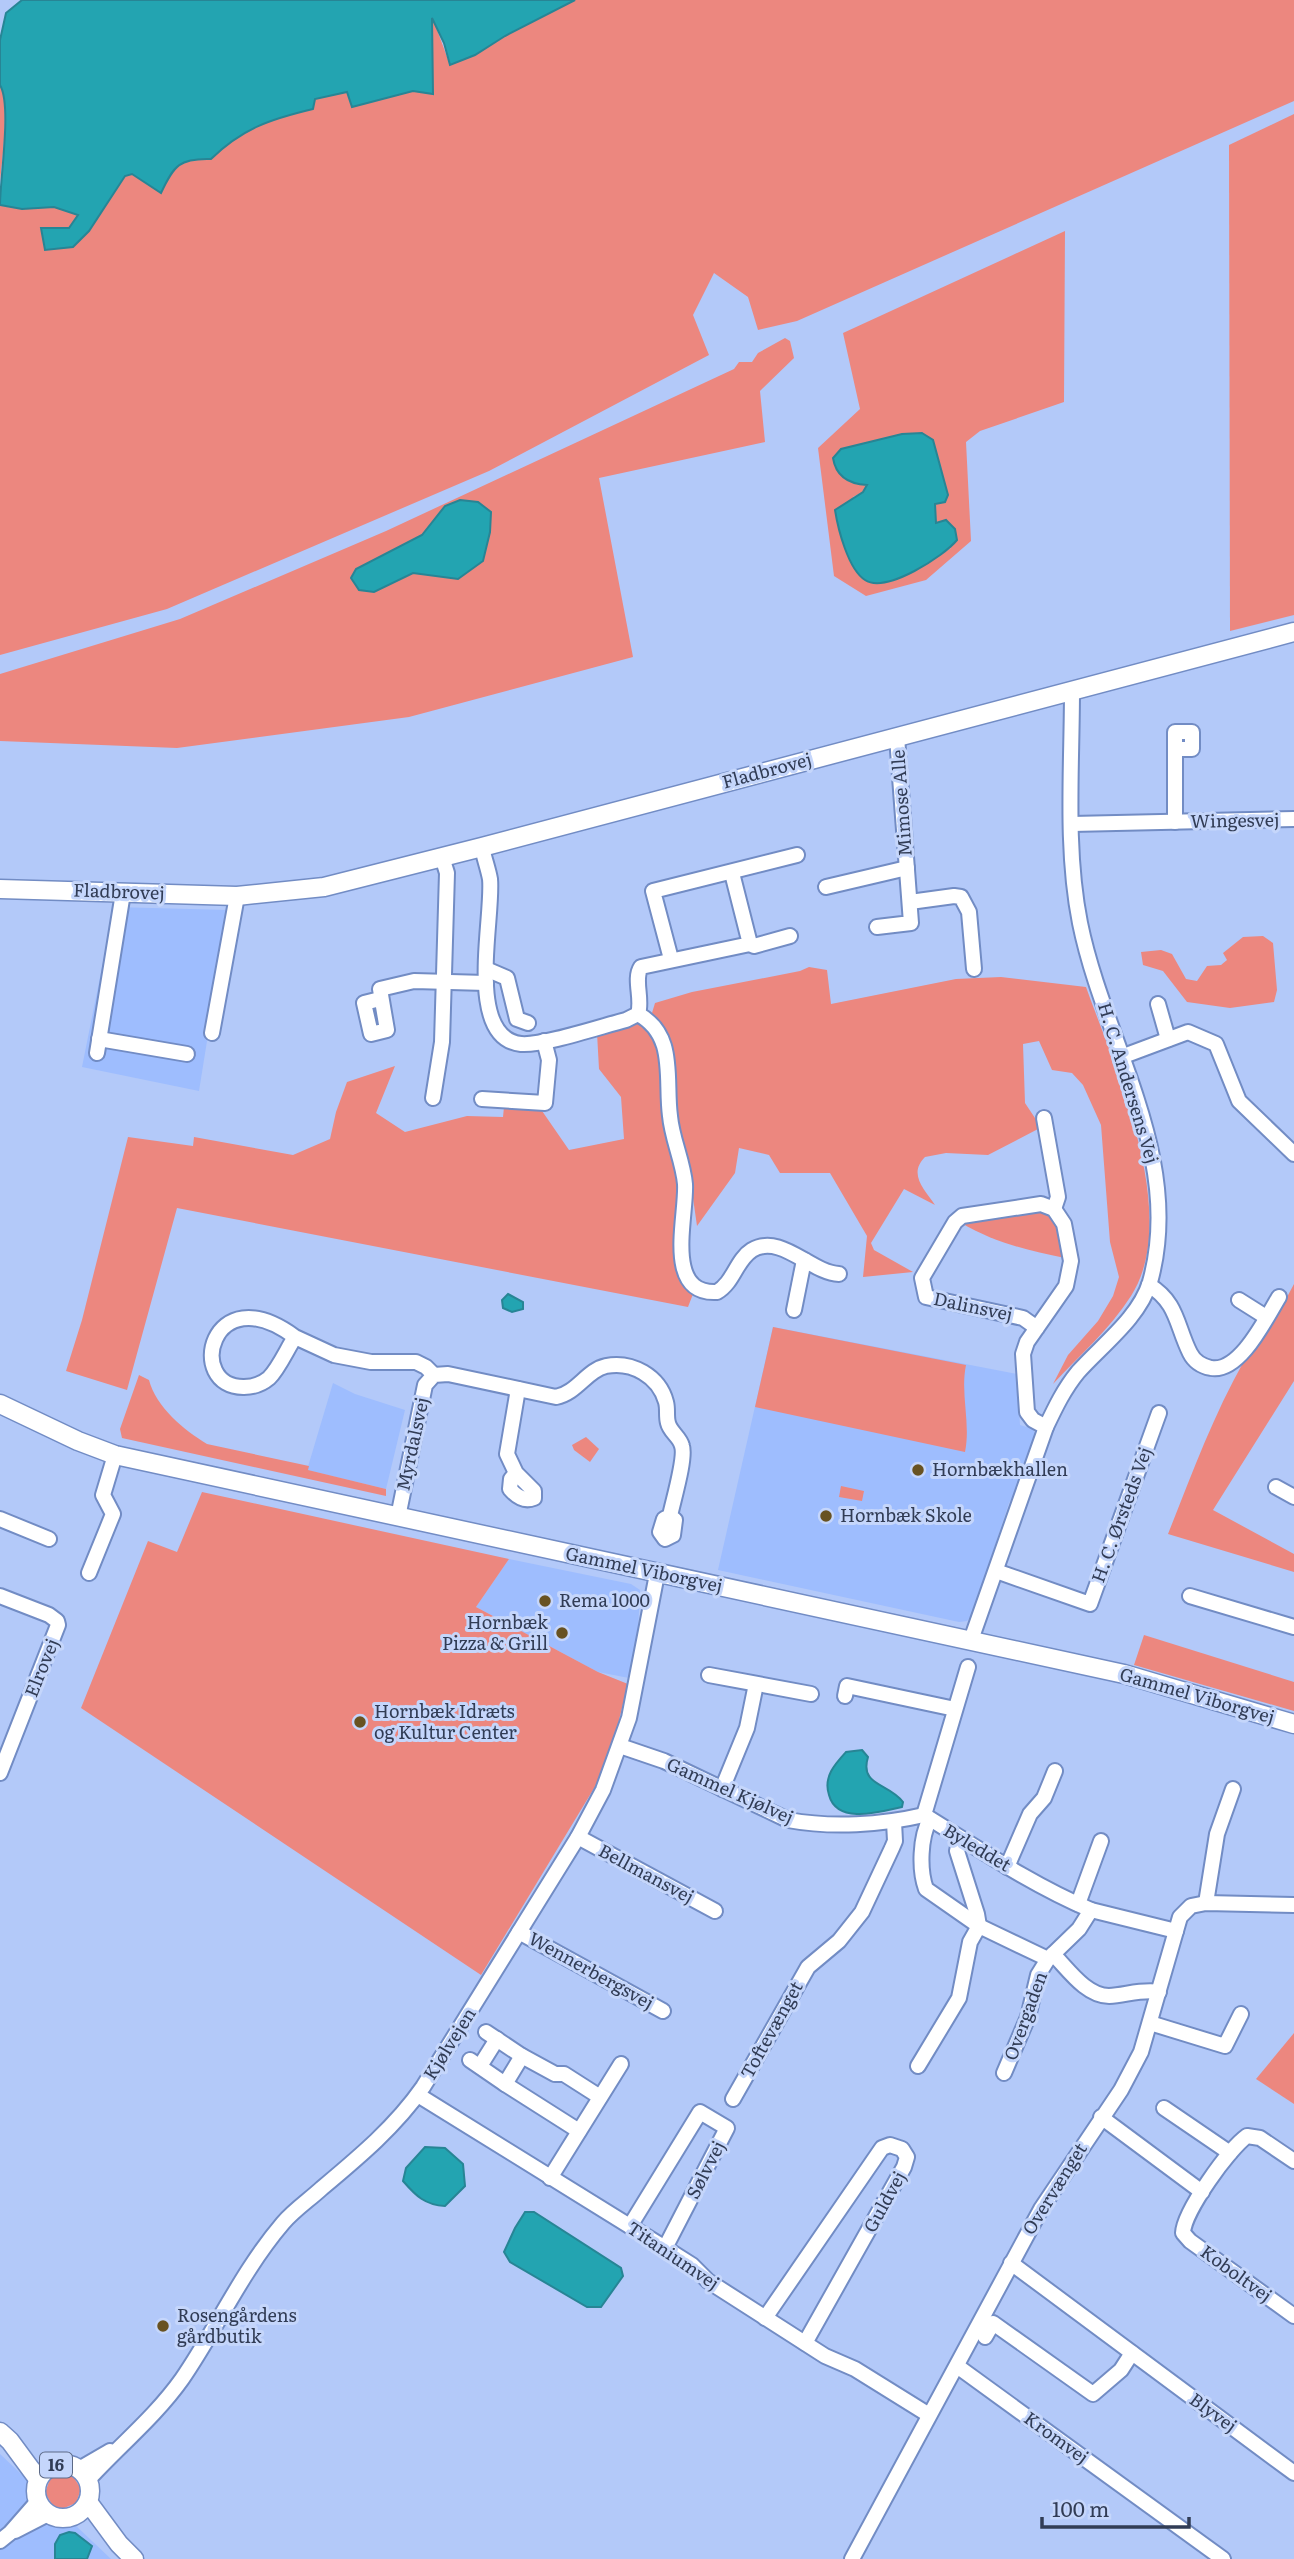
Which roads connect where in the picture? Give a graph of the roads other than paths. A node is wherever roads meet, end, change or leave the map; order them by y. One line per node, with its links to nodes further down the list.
1 (1294, 632): 2 (main road, Fladbrovej)
2 (1072, 690): 3 (main road, Fladbrovej); 7 (street, H. C. Andersens Vej)
3 (897, 737): 8 (main road, Fladbrovej); 11 (street, Mimose Alle)
4 (1175, 749): 6 (street, Wingesvej)
5 (1294, 819): 6 (street, Wingesvej)
6 (1175, 822): 7 (street, Wingesvej)
7 (1072, 824): 33 (street, H. C. Andersens Vej)
8 (482, 848): 10 (main road, Fladbrovej); 23 (street)
9 (797, 855): 12 (street)
10 (442, 857): 16 (main road, Fladbrovej); 24 (street)
11 (907, 869): 13 (street, Mimose Alle); 17 (street, Mimose Alle)
12 (732, 873): 20 (street); 21 (street)
13 (826, 887)
14 (0, 888): 15 (main road, Fladbrovej)
15 (123, 893): 16 (main road, Fladbrovej); 32 (street)
16 (237, 896): 29 (street)
17 (910, 902): 18 (street); 22 (street)
18 (877, 927)
19 (790, 936): 20 (street)
20 (750, 944): 21 (street)
21 (671, 959): 27 (street)
22 (974, 969)
23 (486, 976): 24 (street); 28 (street); 31 (street)
24 (443, 981): 25 (street); 34 (street)
25 (380, 999)
26 (1158, 1004): 30 (street)
27 (638, 1014): 31 (street); 39 (street)
28 (528, 1023)
29 (212, 1032)
30 (1168, 1039): 33 (street); 37 (street)
31 (544, 1041): 35 (street)
32 (187, 1054)
33 (1121, 1057): 41 (street, H. C. Andersens Vej)
34 (433, 1098)
35 (482, 1099)
36 (1045, 1118): 38 (street, Dalinsvej)
37 (1294, 1154)
38 (1054, 1209): 46 (street, Dalinsvej); 46 (street, Dalinsvej)
39 (804, 1260): 40 (street); 44 (street)
40 (839, 1274)
41 (1149, 1285): 45 (street); 52 (street, H. C. Andersens Vej)
42 (1279, 1297): 45 (street)
43 (1239, 1300): 45 (street)
44 (794, 1310)
45 (1266, 1317)
46 (1037, 1328): 52 (street, Dalinsvej)
47 (295, 1337): 47 (street); 48 (street)
48 (434, 1375): 49 (street, Myrdalsvej); 58 (street, Myrdalsvej)
49 (518, 1389): 54 (street); 57 (street, Myrdalsvej)
50 (0, 1404): 53 (main road, Gammel Viborgvej)
51 (1158, 1413): 61 (street, H. C. Ørsteds Vej)
52 (1046, 1427): 61 (street, H. C. Andersens Vej)
53 (115, 1455): 58 (main road, Gammel Viborgvej); 62 (street)
54 (516, 1473)
55 (1276, 1487): 56 (street)
56 (1294, 1497)
57 (670, 1516)
58 (398, 1517): 63 (main road, Gammel Viborgvej)
59 (0, 1519): 60 (street)
60 (49, 1539)
61 (996, 1571): 67 (street, H. C. Andersens Vej)
62 (89, 1573)
63 (657, 1574): 67 (main road, Gammel Viborgvej); 75 (street, Kjølvejen)
64 (0, 1595): 77 (street, Elrovej)
65 (1190, 1596): 66 (street)
66 (1294, 1627)
67 (971, 1640): 74 (main road, Gammel Viborgvej)
68 (968, 1667): 73 (street, Byleddet)
69 (709, 1675): 70 (street)
70 (756, 1684): 71 (street); 78 (street)
71 (811, 1695)
72 (845, 1696): 73 (street)
73 (955, 1709): 80 (street, Byleddet)
74 (1294, 1724)
75 (620, 1746): 78 (street, Gammel Kjølvej); 82 (street, Kjølvejen)
76 (1055, 1771): 85 (street)
77 (0, 1773)
78 (722, 1789): 81 (street, Gammel Kjølvej)
79 (1233, 1789): 86 (street)
80 (927, 1817): 81 (street, Gammel Kjølvej); 83 (street, Byleddet); 90 (street, Overgaden)
81 (894, 1822): 105 (street, Toftevænget)
82 (578, 1837): 89 (street, Bellmansvej); 92 (street, Kjølvejen)
83 (960, 1838): 85 (street, Byleddet); 90 (street)
84 (1101, 1841): 88 (street, Overgaden)
85 (1007, 1867): 88 (street, Byleddet)
86 (1206, 1903): 87 (street); 91 (street, Overvænget)
87 (1294, 1905)
88 (1084, 1907): 91 (street, Byleddet); 93 (street, Overgaden)
89 (715, 1911)
90 (979, 1926): 93 (street, Overgaden); 100 (street)
91 (1175, 1931): 94 (street, Overvænget)
92 (519, 1932): 95 (street, Wennerbergsvej); 103 (street, Kjølvejen)
93 (1051, 1956): 94 (street, Overgaden); 101 (street, Overgaden)
94 (1159, 1992): 97 (street, Overvænget)
95 (663, 2011)
96 (1241, 2014): 97 (street)
97 (1150, 2024): 107 (street, Overvænget)
98 (522, 2056): 102 (street); 102 (street); 104 (street)
99 (621, 2064): 104 (street)
100 (918, 2066)
101 (1004, 2073)
102 (505, 2084): 108 (street)
103 (418, 2095): 111 (street, Titaniumvej); 126 (street, Kjølvejen)
104 (600, 2097): 108 (street)
105 (733, 2099)
106 (1164, 2108): 109 (street)
107 (1101, 2118): 112 (street); 115 (street, Overvænget)
108 (579, 2131): 111 (street)
109 (1230, 2153): 110 (street, Koboltvej); 112 (street, Koboltvej)
110 (1294, 2161)
111 (550, 2178): 113 (street, Titaniumvej)
112 (1202, 2192): 116 (street, Koboltvej)
113 (630, 2226): 114 (street, Titaniumvej); 114 (street, Sølvvej)
114 (666, 2248): 117 (street, Titaniumvej)
115 (1011, 2263): 120 (street, Blyvej); 121 (street, Overvænget)
116 (1294, 2316)
117 (765, 2318): 119 (street, Titaniumvej); 119 (street, Guldvej)
118 (985, 2337): 120 (street)
119 (805, 2343): 122 (street, Titaniumvej)
120 (1132, 2353): 125 (street, Blyvej)
121 (957, 2366): 122 (street, Overvænget); 132 (street, Kromvej)
122 (929, 2415): 131 (street, Overvænget)
123 (5, 2436): 124 (main road, 16)
124 (44, 2473): 126 (main road, 16); 127 (main road, 16)
125 (1294, 2473)
126 (84, 2475): 128 (main road, 16)
127 (43, 2508): 128 (main road); 129 (street)
128 (81, 2509): 130 (main road)
129 (5, 2537)
130 (134, 2559)
131 (852, 2559)
132 (1223, 2559)

